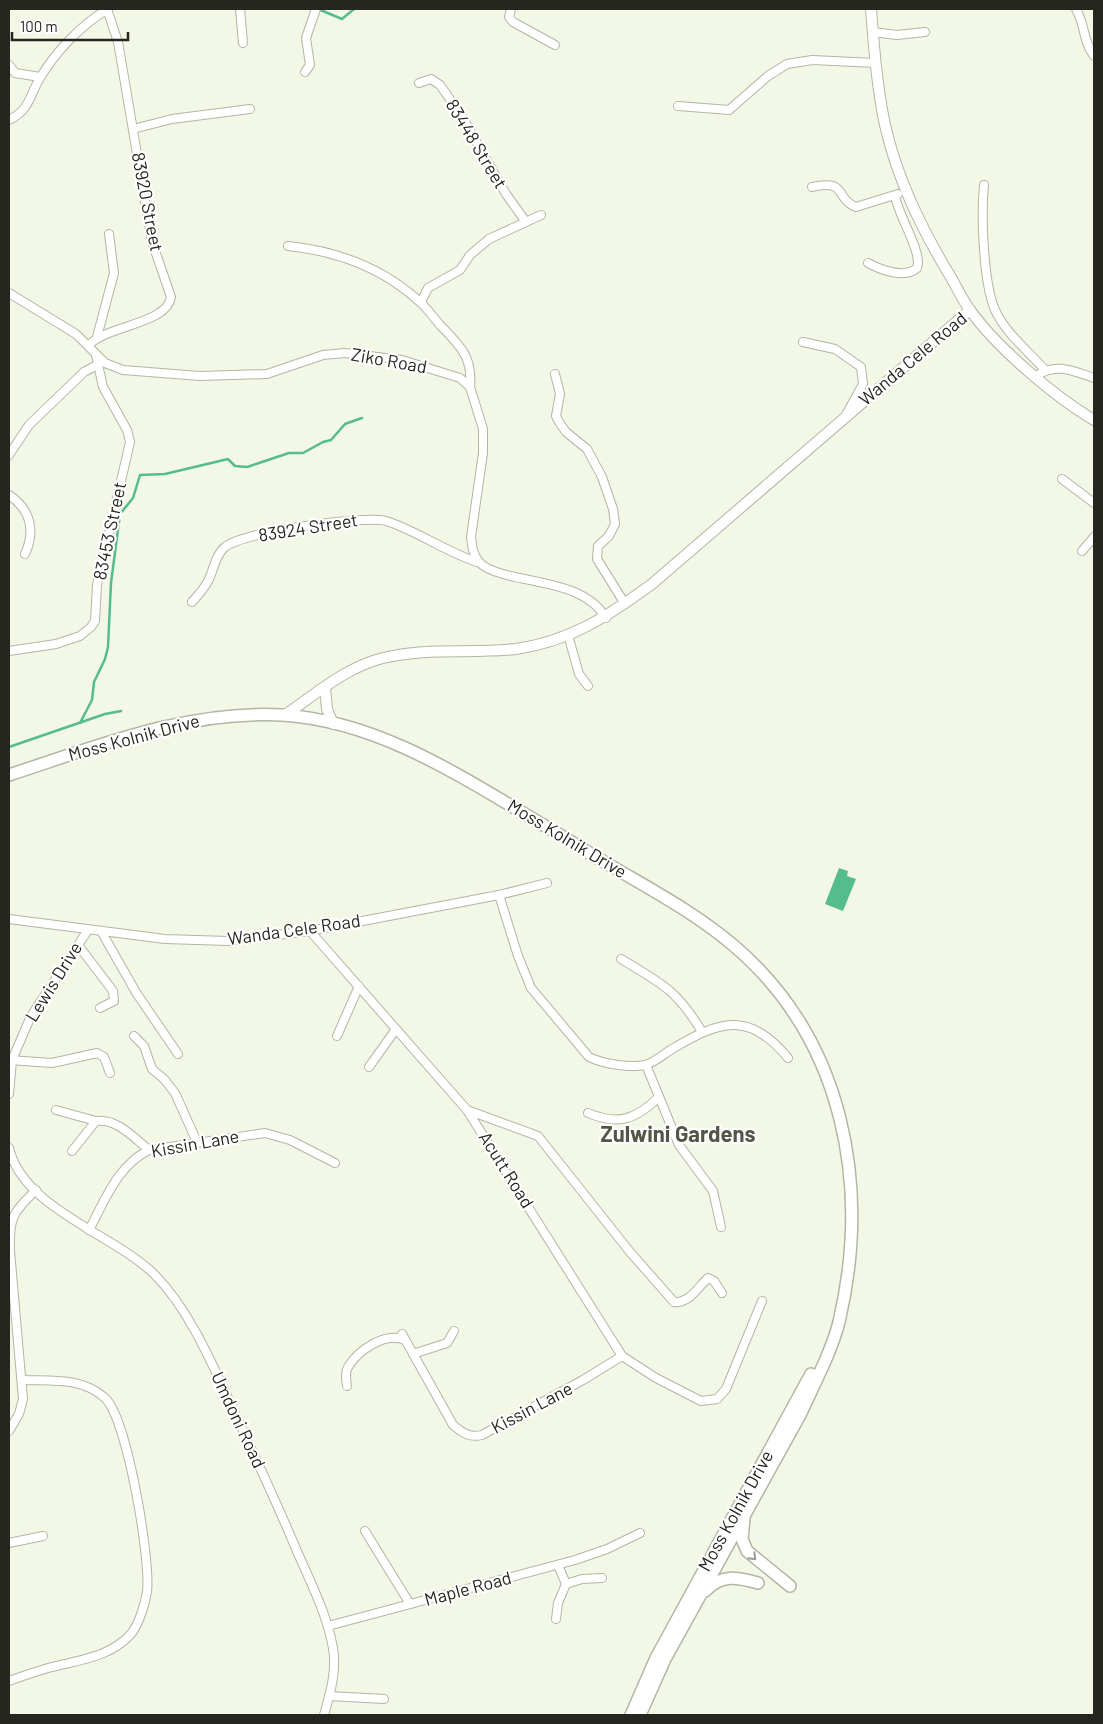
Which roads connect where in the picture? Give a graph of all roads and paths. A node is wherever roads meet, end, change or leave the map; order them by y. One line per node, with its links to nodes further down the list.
1 (108, 9): 15 (street); 20 (street, 83920 Street)
2 (240, 9): 9 (street)
3 (316, 9): 14 (street)
4 (871, 9): 7 (street)
5 (1076, 9): 11 (street)
6 (510, 13): 10 (street)
7 (873, 32): 8 (street); 12 (street)
8 (925, 32)
9 (243, 43)
10 (555, 45)
11 (1094, 56)
12 (876, 63): 17 (street); 23 (street)
13 (9, 65): 15 (street)
14 (305, 72)
15 (40, 77): 19 (street)
16 (419, 83): 26 (street, 83448 Street)
17 (678, 106)
18 (250, 109): 20 (street)
19 (9, 120)
20 (133, 129): 33 (street, 83920 Street)
21 (984, 185): 38 (street)
22 (812, 187): 24 (street)
23 (905, 190): 24 (street); 32 (street)
24 (895, 196): 29 (street)
25 (540, 215): 26 (street)
26 (526, 222): 31 (street)
27 (109, 234): 33 (street)
28 (288, 246): 31 (street)
29 (868, 263)
30 (9, 293): 35 (street, Ziko Road)
31 (421, 302): 42 (street)
32 (970, 310): 40 (street, Wanda Cele Road); 43 (street, Wanda Cele Road)
33 (97, 337): 35 (street, 83920 Street)
34 (803, 342): 43 (street)
35 (89, 345): 36 (street, Ziko Road)
36 (96, 355): 37 (street, 83453 Street); 42 (street, Ziko Road)
37 (97, 365): 45 (street); 57 (street, 83453 Street)
38 (1045, 370): 40 (street); 41 (street)
39 (555, 374): 54 (street)
40 (1036, 376): 44 (street, Wanda Cele Road)
41 (1094, 378)
42 (470, 387): 52 (street)
43 (845, 417): 54 (street, Wanda Cele Road)
44 (1094, 420)
45 (9, 455)
46 (1062, 478): 48 (street)
47 (9, 495): 51 (street)
48 (1094, 503)
49 (1094, 537): 50 (street)
50 (1082, 551)
51 (25, 554)
52 (480, 563): 53 (street, 83924 Street); 55 (street)
53 (192, 602)
54 (625, 604): 55 (street, Wanda Cele Road)
55 (606, 618): 56 (street, Wanda Cele Road)
56 (568, 635): 58 (street); 59 (street, Wanda Cele Road)
57 (9, 651)
58 (588, 686)
59 (325, 688): 60 (street, Wanda Cele Road); 61 (street)
60 (284, 715): 61 (main road, Moss Kolnik Drive); 62 (main road, Moss Kolnik Drive)
61 (333, 724): 100 (main road, Moss Kolnik Drive)
62 (9, 775)
63 (547, 883): 64 (street, Wanda Cele Road)
64 (499, 895): 67 (street, Wanda Cele Road); 80 (street)
65 (9, 919): 66 (street, Wanda Cele Road)
66 (88, 930): 68 (street, Wanda Cele Road); 69 (street, Lewis Drive)
67 (310, 930): 68 (street, Wanda Cele Road); 71 (street, Acutt Road)
68 (100, 931): 77 (street)
69 (78, 945): 72 (street); 79 (street, Lewis Drive)
70 (621, 959): 74 (street)
71 (359, 986): 73 (street, Acutt Road); 76 (street)
72 (100, 1008)
73 (396, 1029): 81 (street); 86 (street, Acutt Road)
74 (702, 1032): 78 (street); 80 (street)
75 (134, 1036): 89 (street)
76 (337, 1036)
77 (178, 1054)
78 (788, 1058)
79 (10, 1060): 82 (street); 83 (street, Lewis Drive)
80 (646, 1065): 84 (street)
81 (369, 1067)
82 (110, 1073)
83 (9, 1094)
84 (659, 1097): 87 (street); 96 (street)
85 (56, 1110): 88 (street)
86 (467, 1110): 98 (street); 103 (street, Acutt Road)
87 (588, 1113)
88 (96, 1121): 91 (street); 92 (street)
89 (197, 1142): 91 (street, Kissin Lane); 94 (street, Kissin Lane)
90 (9, 1148): 93 (street)
91 (149, 1150): 97 (street, Kissin Lane)
92 (72, 1151)
93 (10, 1161): 95 (street)
94 (335, 1163)
95 (36, 1190): 97 (street, Umdoni Road); 104 (street)
96 (721, 1227)
97 (89, 1230): 120 (street, Umdoni Road)
98 (722, 1293)
99 (762, 1301): 103 (street, Acutt Road)
100 (840, 1308): 107 (main road, Moss Kolnik Drive); 125 (main road, Moss Kolnik Drive)
101 (454, 1331): 102 (street)
102 (414, 1354): 103 (street, Kissin Lane); 105 (street, Kissin Lane)
103 (622, 1356)
104 (23, 1380): 106 (street); 121 (street)
105 (347, 1386)
106 (9, 1431)
107 (745, 1513): 116 (main road, one-way to 116); 117 (main road, Moss Kolnik Drive)
108 (365, 1531): 118 (street)
109 (640, 1534): 112 (street, Maple Road)
110 (43, 1536): 111 (street)
111 (9, 1543)
112 (558, 1565): 115 (street); 118 (street, Maple Road)
113 (602, 1578): 115 (street)
114 (758, 1583): 117 (main road)
115 (566, 1584): 119 (street)
116 (790, 1586)
117 (699, 1597): 126 (main road, Moss Kolnik Drive)
118 (410, 1604): 120 (street, Maple Road)
119 (556, 1620)
120 (328, 1626): 122 (street, Umdoni Road)
121 (9, 1681)
122 (329, 1696): 123 (street); 124 (street, Umdoni Road)
123 (384, 1699)
124 (324, 1715)
125 (631, 1715)
126 (640, 1715)

